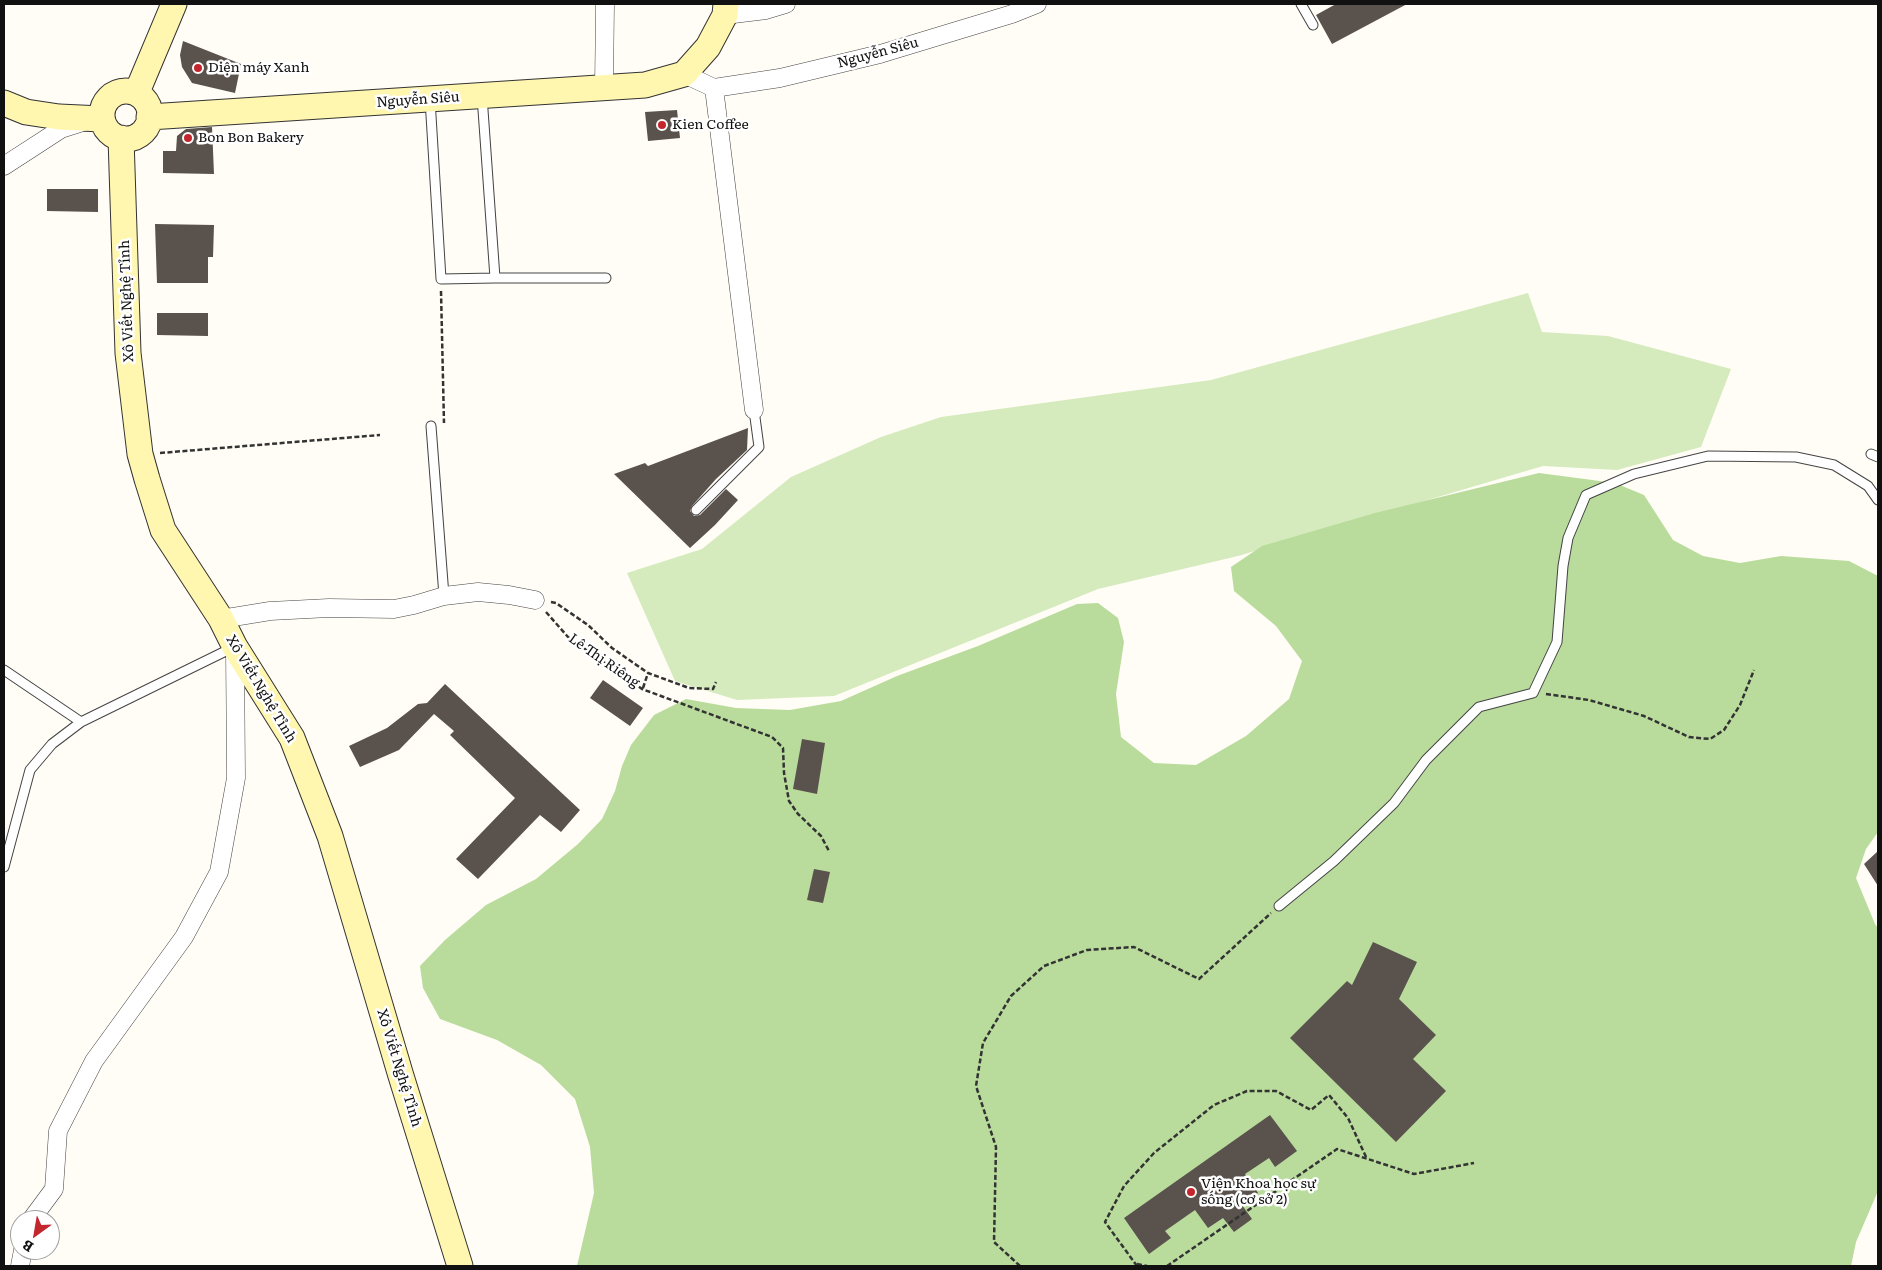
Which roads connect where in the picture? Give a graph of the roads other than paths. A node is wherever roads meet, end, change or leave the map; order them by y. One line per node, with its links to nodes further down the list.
1 (174, 4): 11 (main road)
2 (605, 4): 9 (street)
3 (786, 4): 6 (street)
4 (1037, 4): 10 (street, Nguyễn Siêu)
5 (1301, 4): 7 (lane)
6 (726, 9): 8 (main road)
7 (1313, 25)
8 (684, 74): 9 (main road, Nguyễn Siêu); 10 (street)
9 (604, 88): 12 (main road, Nguyễn Siêu)
10 (714, 88): 21 (street)
11 (137, 92): 15 (main road); 16 (main road)
12 (482, 96): 13 (main road, Nguyễn Siêu); 19 (lane)
13 (430, 99): 15 (main road, Nguyễn Siêu); 19 (lane)
14 (4, 103): 16 (main road)
15 (150, 117): 17 (main road)
16 (98, 119): 17 (main road); 18 (street)
17 (121, 138): 27 (main road, Xô Viết Nghệ Tỉnh)
18 (4, 166)
19 (495, 278): 20 (lane)
20 (606, 278)
21 (754, 410): 24 (lane)
22 (431, 426): 25 (lane)
23 (1878, 500): 32 (lane)
24 (696, 510)
25 (444, 596): 26 (street); 27 (street)
26 (535, 600)
27 (221, 619): 28 (main road, Xô Viết Nghệ Tỉnh)
28 (235, 647): 30 (lane); 33 (street); 34 (main road, Xô Viết Nghệ Tỉnh)
29 (4, 670): 30 (lane)
30 (81, 722): 31 (lane)
31 (4, 868)
32 (1279, 906)
33 (38, 1210)
34 (460, 1266)

